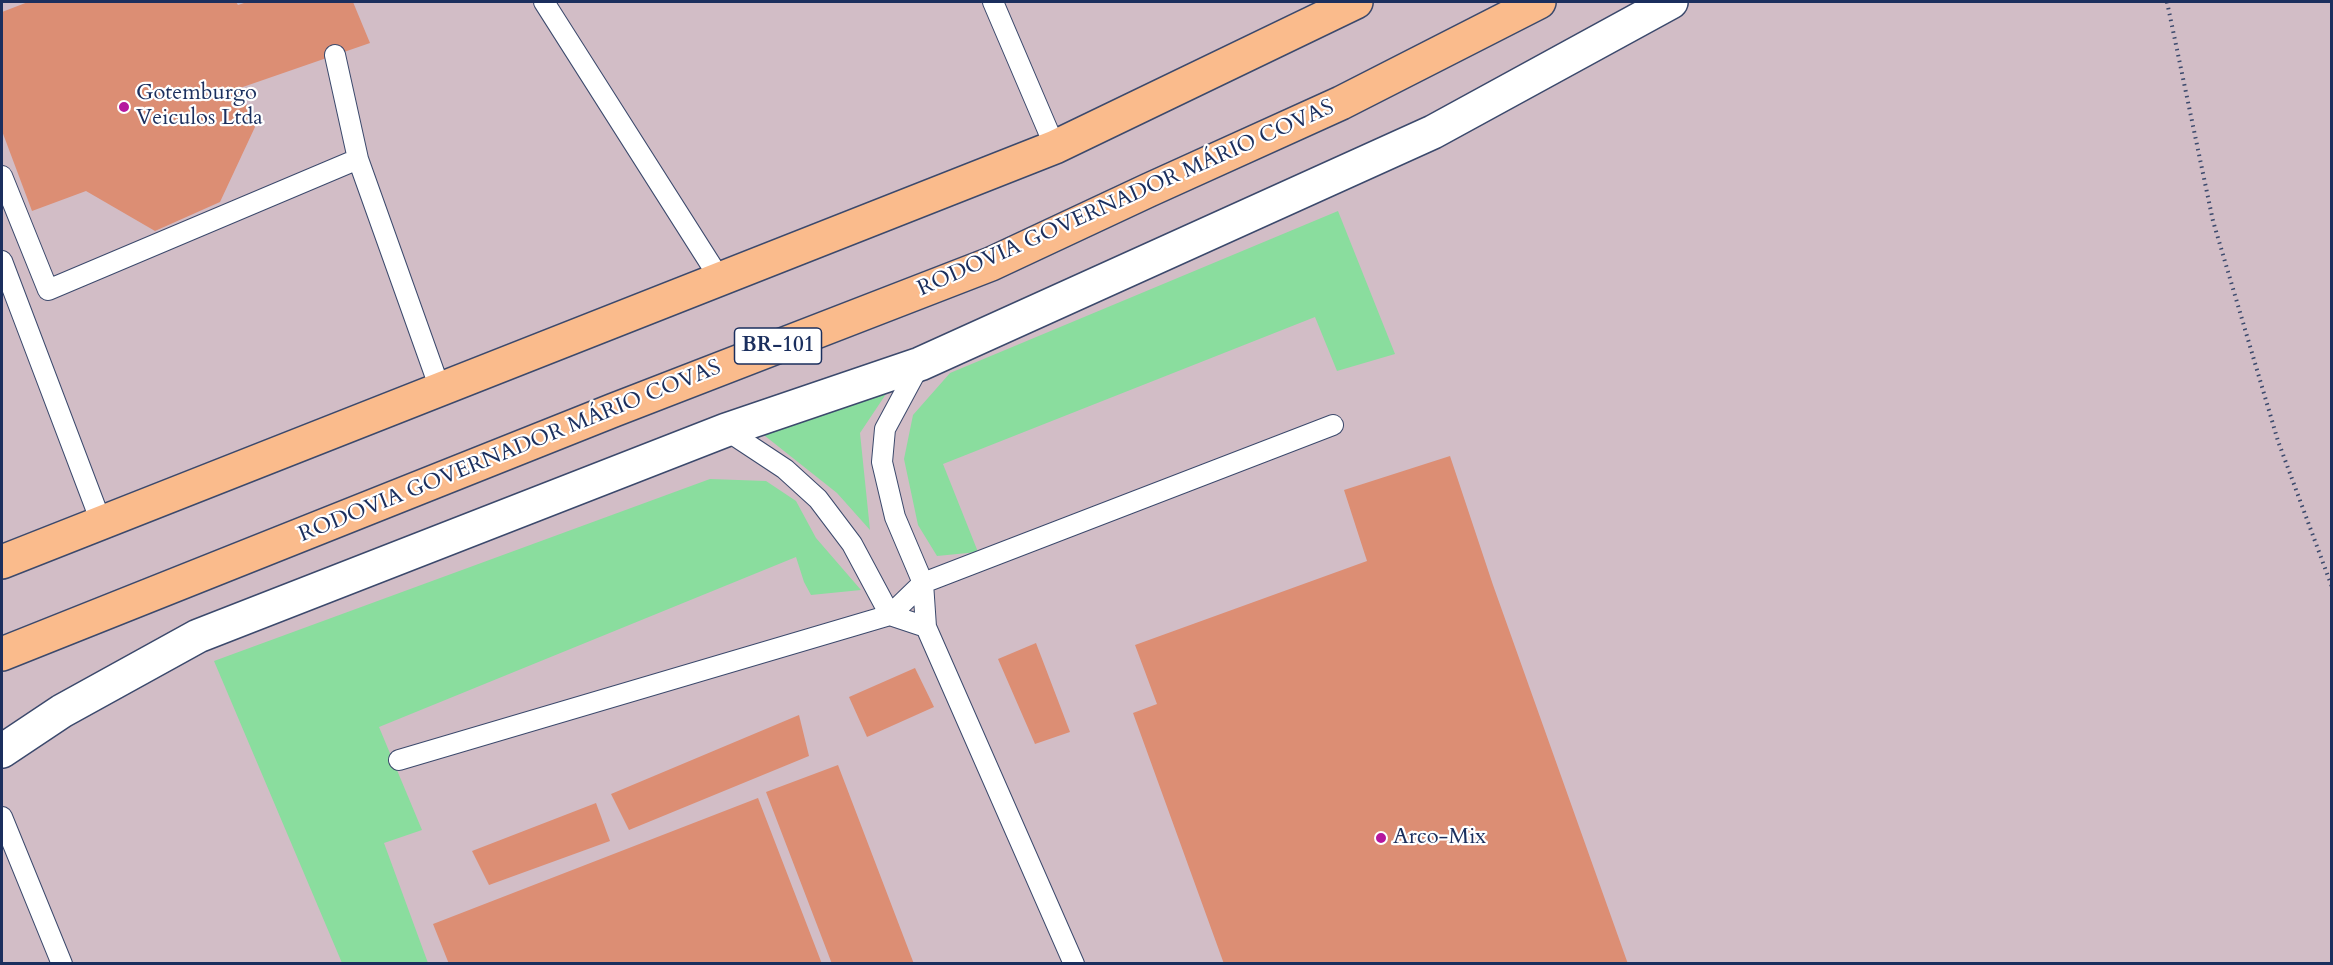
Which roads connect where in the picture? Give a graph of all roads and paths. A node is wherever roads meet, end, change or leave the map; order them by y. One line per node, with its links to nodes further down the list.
1 (544, 2): 12 (lane)
2 (993, 2): 8 (lane)
3 (1356, 2): 8 (highway)
4 (1539, 2): 23 (highway, RODOVIA GOVERNADOR MÁRIO COVAS / BR-101)
5 (1671, 2): 13 (street)
6 (2167, 2): 20 (path)
7 (335, 55): 9 (lane)
8 (1055, 147): 12 (highway)
9 (358, 159): 10 (lane); 14 (lane)
10 (2, 176)
11 (2, 261): 17 (lane)
12 (720, 279): 14 (highway)
13 (920, 364): 16 (street); 19 (lane)
14 (440, 389): 17 (highway)
15 (1333, 425): 19 (lane)
16 (726, 430): 21 (lane); 24 (street)
17 (101, 522): 18 (highway)
18 (2, 562)
19 (923, 583): 21 (lane); 22 (lane)
20 (2331, 587)
21 (890, 615): 22 (lane); 25 (lane)
22 (926, 627): 28 (lane)
23 (2, 654)
24 (2, 751)
25 (399, 760)
26 (2, 817): 27 (lane)
27 (62, 963)
28 (1074, 963)

